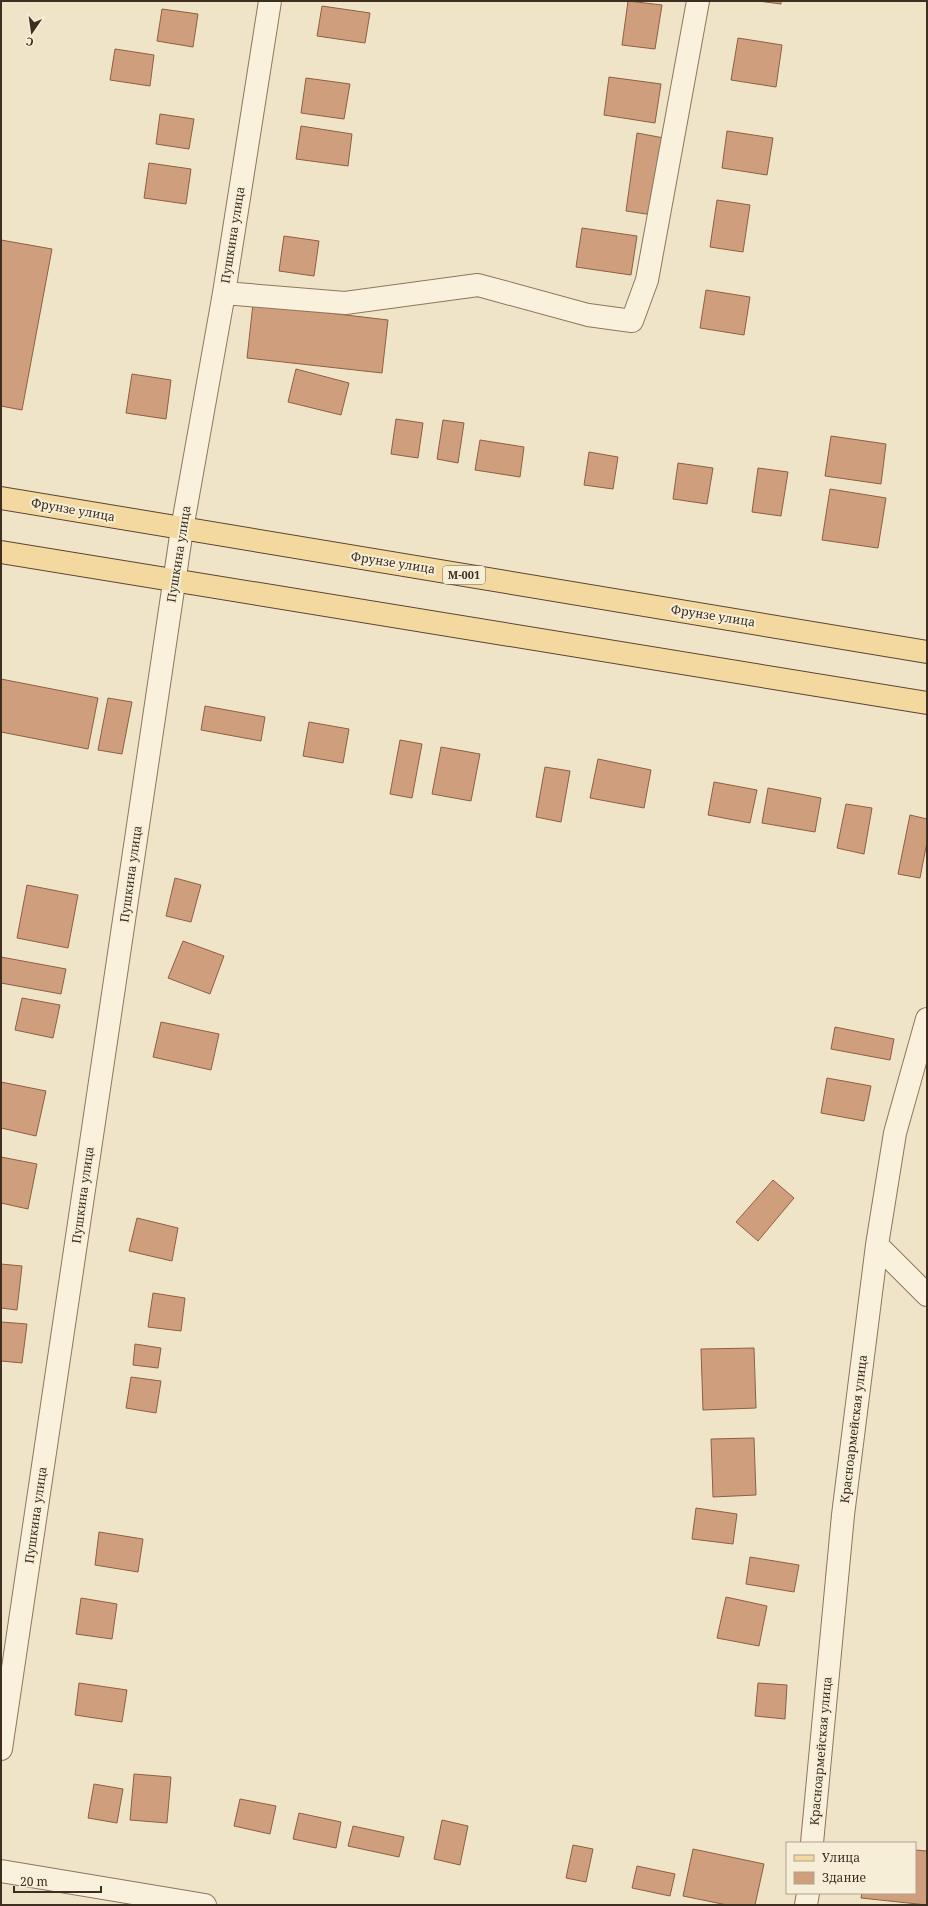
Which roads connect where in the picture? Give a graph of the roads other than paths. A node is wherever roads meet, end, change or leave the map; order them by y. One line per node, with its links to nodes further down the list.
1 (270, 1): 3 (street, Пушкина улица)
2 (698, 1): 3 (street)
3 (224, 293): 5 (street, Пушкина улица)
4 (1, 498): 5 (main road, Фрунзе улица / M-001)
5 (182, 528): 7 (street, Пушкина улица); 8 (main road, Фрунзе улица / M-001)
6 (1, 552): 7 (main road)
7 (174, 580): 9 (main road); 13 (street, Пушкина улица)
8 (927, 652)
9 (927, 703)
10 (927, 1019): 11 (street, Красноармейская улица)
11 (877, 1245): 12 (street); 14 (street, Красноармейская улица)
12 (927, 1295)
13 (1, 1750)
14 (812, 1842)
15 (1, 1871): 17 (street)
16 (808, 1894): 18 (street)
17 (205, 1905)
18 (806, 1905)

